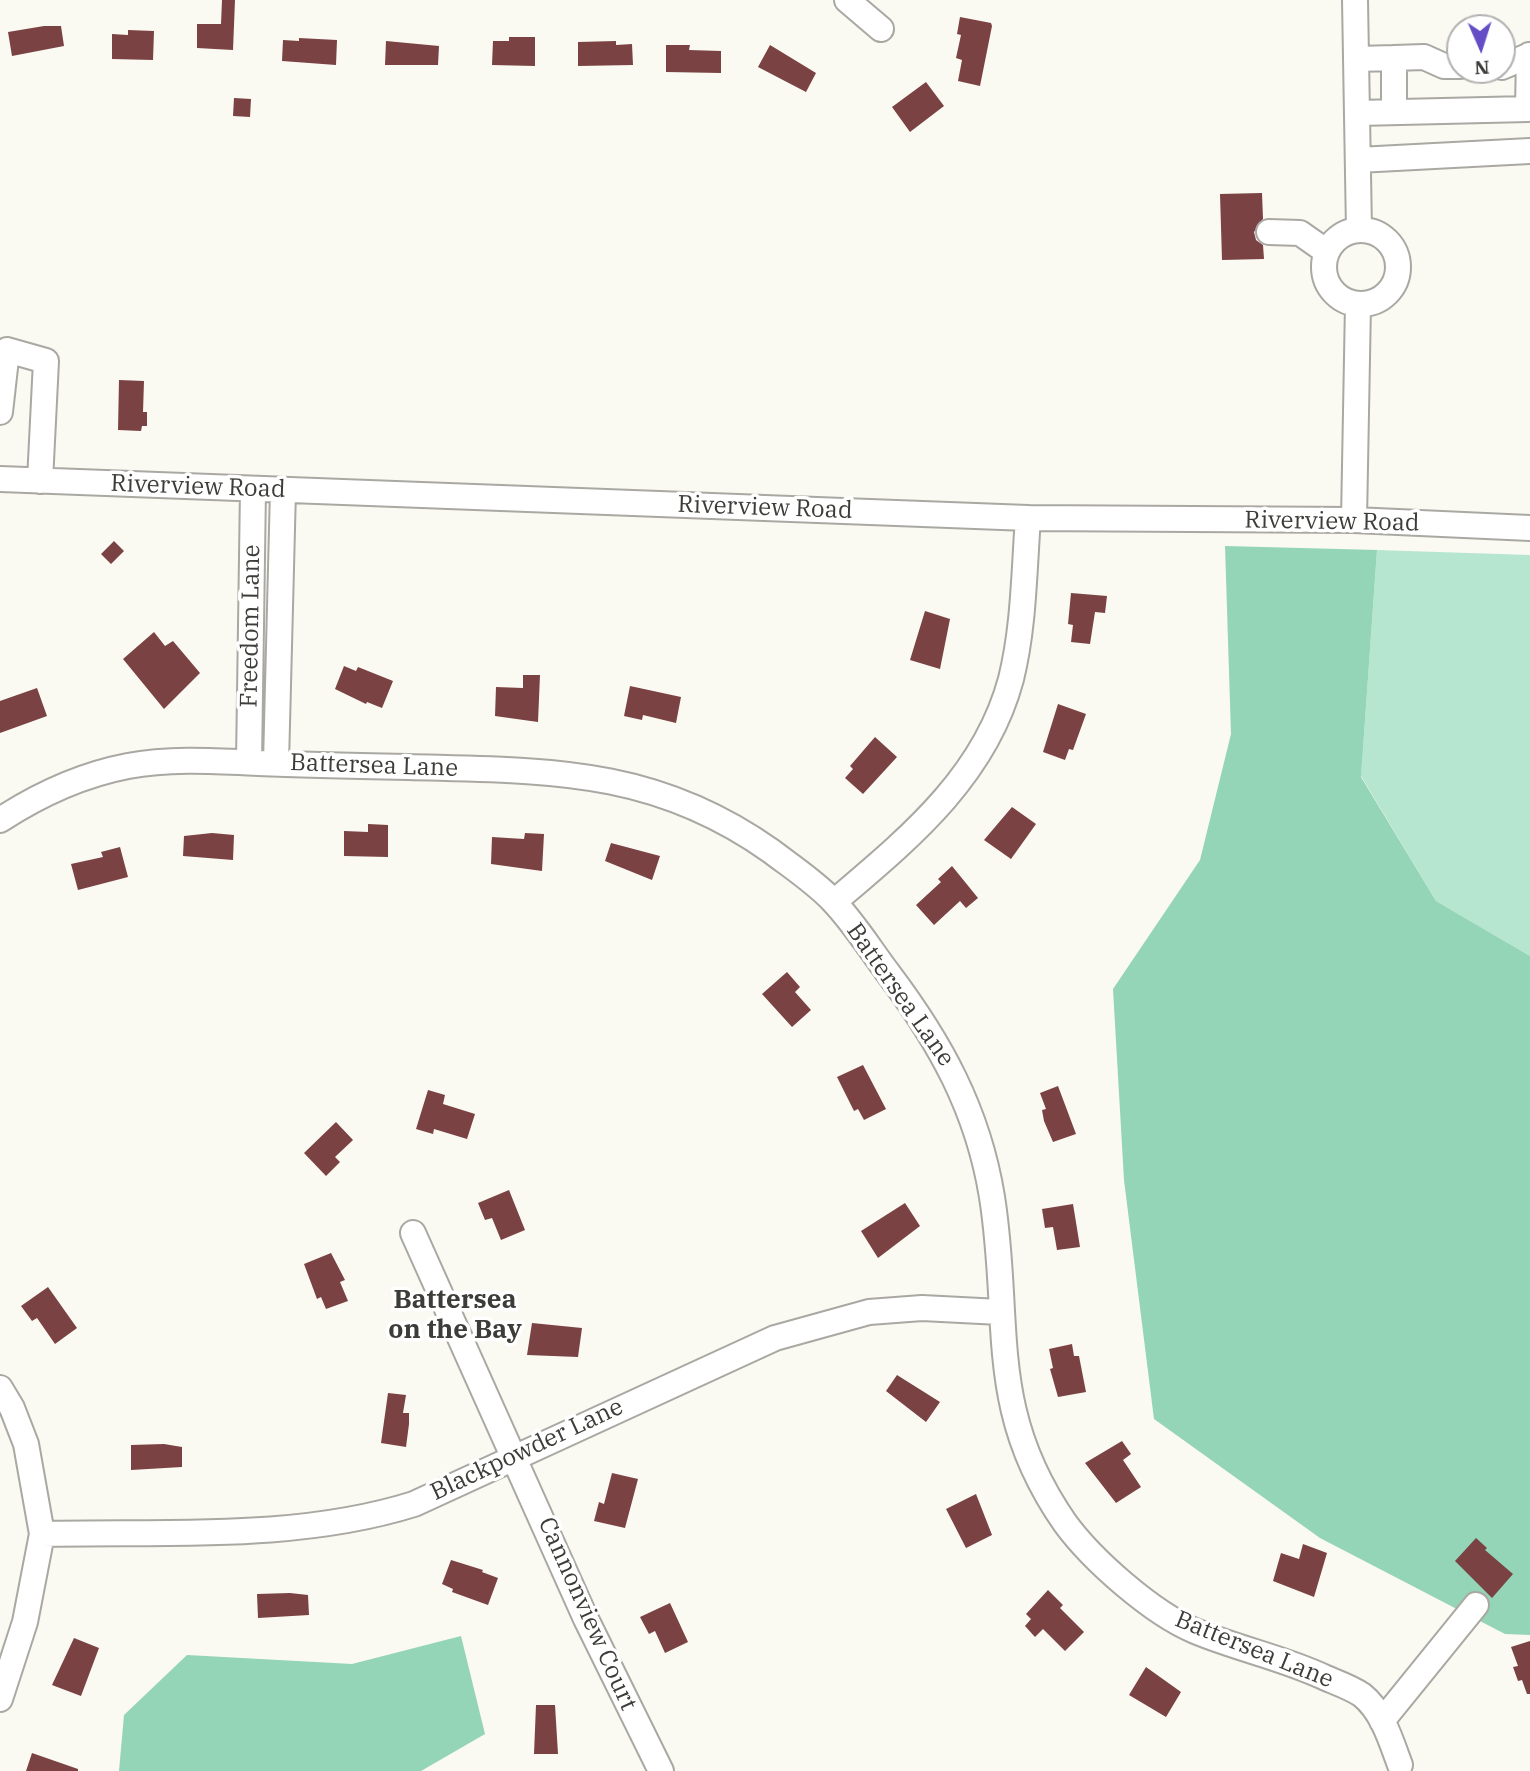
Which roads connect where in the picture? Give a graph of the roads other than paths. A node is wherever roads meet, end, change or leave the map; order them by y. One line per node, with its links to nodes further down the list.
1 (847, 0): 3 (street)
2 (1355, 0): 6 (street)
3 (881, 29)
4 (1530, 55): 8 (street)
5 (1394, 58): 6 (street); 7 (street); 8 (street)
6 (1357, 59): 9 (street)
7 (1446, 66)
8 (1394, 112): 9 (street)
9 (1357, 113): 11 (street)
10 (1530, 151): 11 (street)
11 (1358, 160): 12 (street)
12 (1359, 230): 14 (street); 15 (street)
13 (1269, 232): 14 (street)
14 (1327, 252): 15 (street)
15 (1358, 304): 22 (street)
16 (0, 412): 18 (street)
17 (0, 480): 18 (street, Riverview Road)
18 (40, 481): 19 (street, Riverview Road)
19 (253, 489): 20 (street, Riverview Road); 24 (street, Freedom Lane)
20 (284, 490): 21 (street, Riverview Road); 25 (street, Freedom Lane)
21 (1028, 518): 22 (street, Riverview Road); 27 (street)
22 (1354, 520): 23 (street, Riverview Road)
23 (1530, 528)
24 (249, 762): 25 (street, Battersea Lane); 26 (street, Battersea Lane)
25 (276, 763): 27 (street, Battersea Lane)
26 (0, 820)
27 (834, 902): 29 (street, Battersea Lane)
28 (413, 1233): 31 (street, Cannonview Court)
29 (1000, 1312): 31 (street, Blackpowder Lane); 35 (street, Battersea Lane)
30 (0, 1388): 32 (street)
31 (513, 1457): 32 (street, Blackpowder Lane); 37 (street, Cannonview Court)
32 (42, 1534): 34 (street)
33 (1476, 1605): 35 (street)
34 (0, 1699)
35 (1382, 1721): 36 (street, Battersea Lane)
36 (1400, 1765)
37 (658, 1770)

